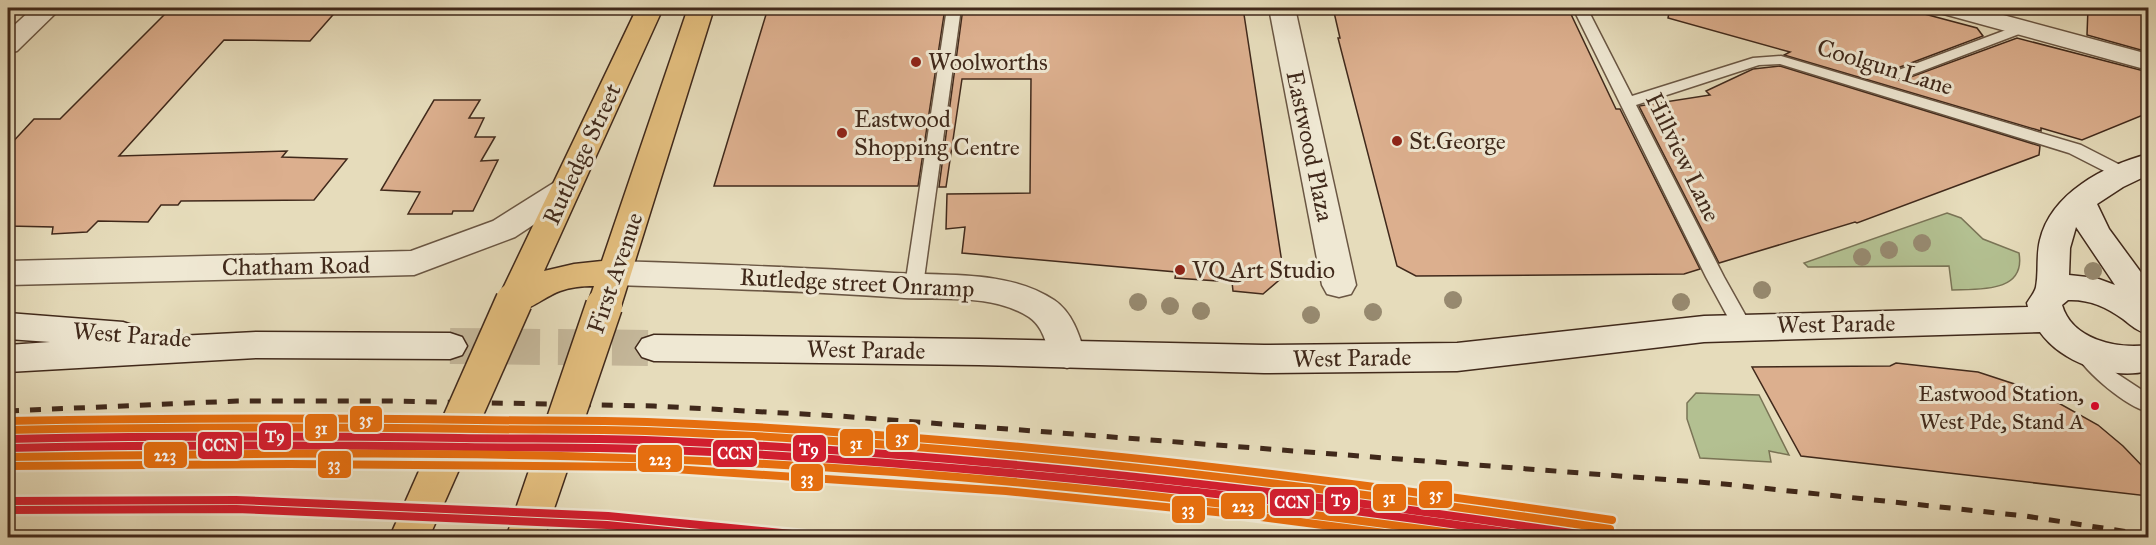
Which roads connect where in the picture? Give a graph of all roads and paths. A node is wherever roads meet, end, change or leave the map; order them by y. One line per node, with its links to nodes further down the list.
1 (48, 8): 9 (street)
2 (650, 8): 14 (main road, Rutledge Street)
3 (702, 8): 19 (main road, First Avenue)
4 (954, 8): 18 (lane)
5 (1281, 8): 17 (street, Eastwood Plaza)
6 (1581, 8): 12 (lane, Hillview Lane)
7 (1949, 8): 8 (street)
8 (2022, 28): 10 (street); 11 (lane)
9 (8, 45)
10 (2148, 62)
11 (1901, 74)
12 (1629, 102): 13 (lane, Coolgun Lane); 24 (lane, Hillview Lane)
13 (2136, 169): 15 (street)
14 (566, 189): 16 (street, Chatham Road); 20 (main road, Rutledge Street)
15 (2080, 200): 21 (street); 22 (street)
16 (8, 273)
17 (1339, 285)
18 (914, 286): 19 (street, Rutledge street Onramp); 29 (street, Rutledge street Onramp)
19 (610, 290): 20 (main road); 34 (main road, First Avenue, bridge)
20 (514, 301): 33 (main road, bridge)
21 (2051, 305): 22 (street, West Parade); 24 (street, West Parade); 25 (street)
22 (2147, 319)
23 (8, 326): 26 (street, West Parade)
24 (1743, 327): 29 (street, West Parade)
25 (2076, 343): 31 (street); 32 (lane)
26 (256, 345): 27 (street, West Parade); 30 (street, West Parade)
27 (450, 346)
28 (654, 348): 29 (street, West Parade)
29 (1067, 354)
30 (8, 358)
31 (2148, 358)
32 (2148, 404)
33 (409, 537)
34 (525, 537)

